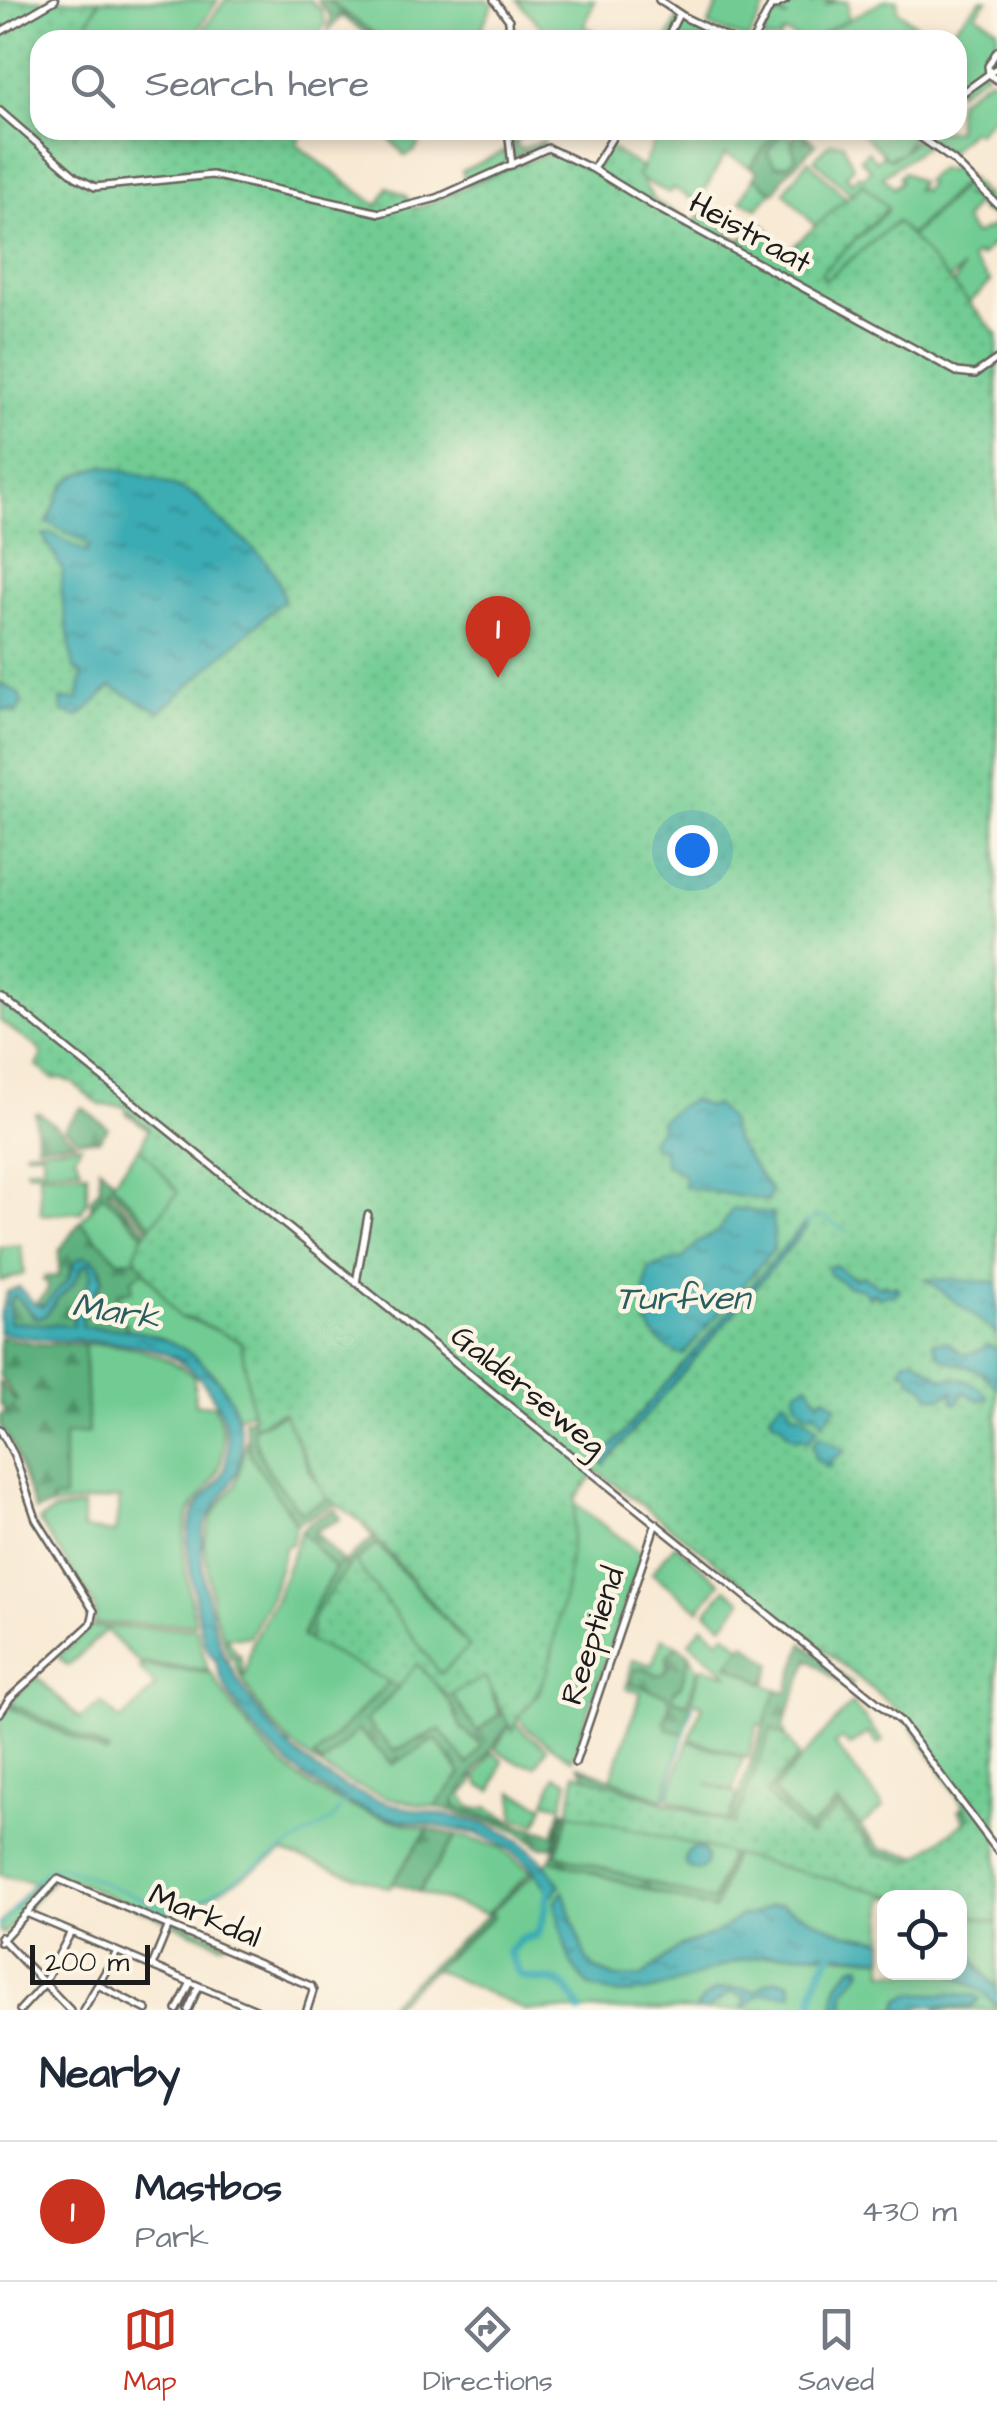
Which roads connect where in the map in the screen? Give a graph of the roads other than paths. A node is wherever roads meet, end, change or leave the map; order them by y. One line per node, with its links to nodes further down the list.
1 (55, 0): 13 (street)
2 (494, 0): 7 (street)
3 (505, 0): 7 (street)
4 (658, 0): 8 (street)
5 (786, 0): 6 (street)
6 (772, 3): 12 (street)
7 (502, 9): 9 (street)
8 (679, 14): 10 (street); 11 (street)
9 (509, 30)
10 (671, 30)
11 (712, 30)
12 (758, 30)
13 (0, 32)
14 (997, 51): 16 (street)
15 (997, 68): 16 (street)
16 (989, 74): 17 (street); 18 (street)
17 (997, 80)
18 (967, 90)
19 (0, 111): 20 (street)
20 (30, 137)
21 (33, 140): 25 (street)
22 (509, 140): 25 (street)
23 (611, 140): 26 (street)
24 (924, 140): 27 (street)
25 (512, 164): 26 (street, Heistraat)
26 (593, 169): 28 (street, Heistraat)
27 (997, 204)
28 (997, 359)
29 (0, 996): 31 (street, Galderseweg)
30 (368, 1215): 31 (street)
31 (356, 1284): 33 (street, Galderseweg)
32 (0, 1430): 34 (street)
33 (656, 1523): 35 (street, Reeptiend); 36 (street, Galderseweg)
34 (0, 1713)
35 (575, 1763)
36 (997, 1850)
37 (26, 1913): 38 (street, Markdal); 39 (street); 40 (street)
38 (170, 1925): 42 (street); 57 (street, Markdal)
39 (71, 1932): 41 (street); 45 (street)
40 (1, 1939): 45 (street)
41 (117, 1952): 42 (street); 44 (street)
42 (152, 1966): 43 (street)
43 (191, 1982): 46 (street); 53 (street)
44 (98, 1984): 51 (street); 52 (street)
45 (43, 1985): 48 (street); 50 (street)
46 (199, 1986): 47 (street); 54 (street)
47 (238, 2002): 55 (street); 56 (street)
48 (27, 2007): 49 (street)
49 (20, 2010)
50 (70, 2010)
51 (82, 2010)
52 (147, 2010)
53 (177, 2010)
54 (188, 2010)
55 (235, 2010)
56 (256, 2010)
57 (307, 2010)

